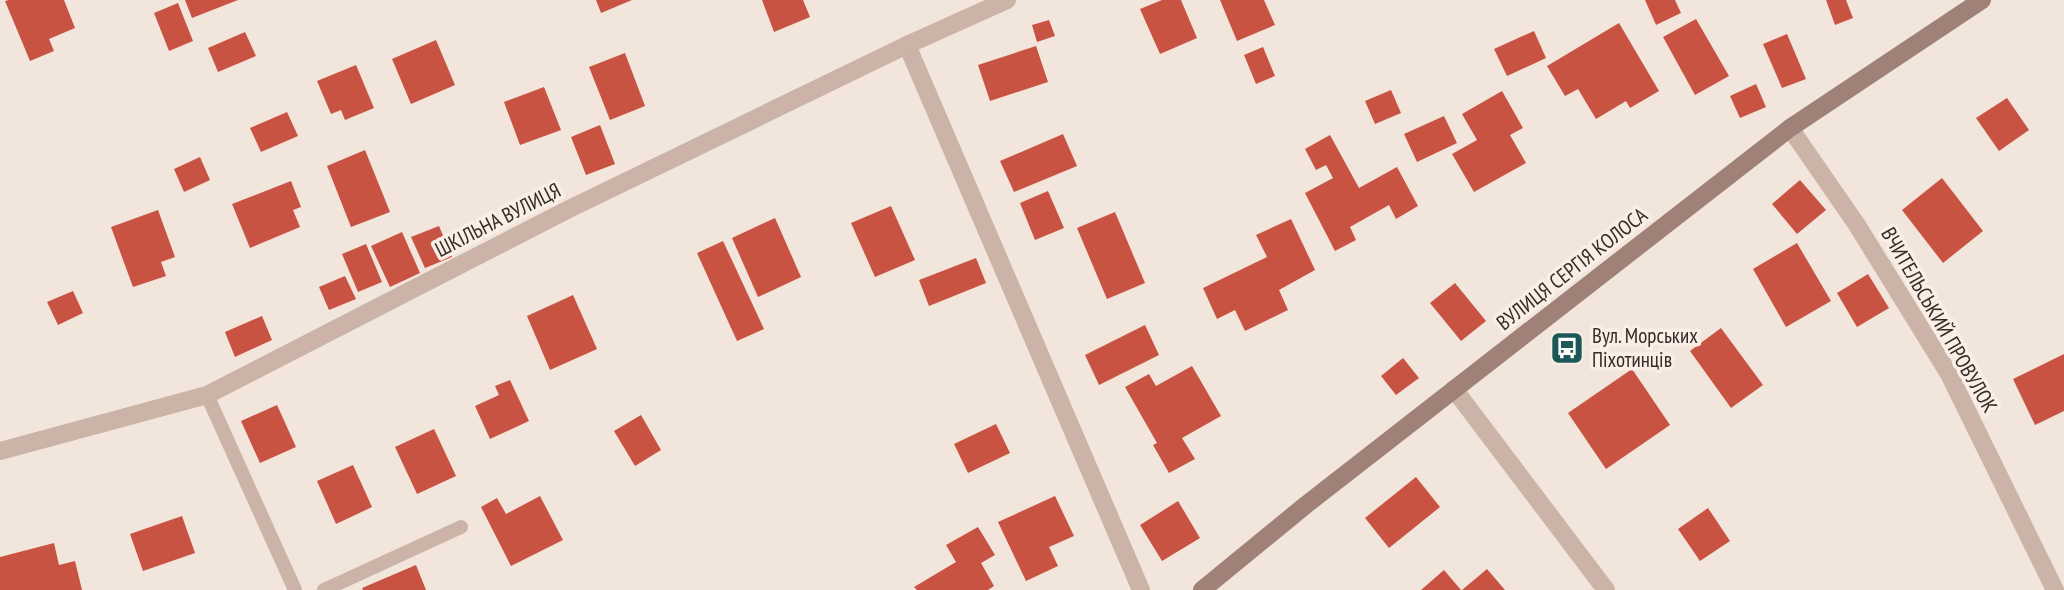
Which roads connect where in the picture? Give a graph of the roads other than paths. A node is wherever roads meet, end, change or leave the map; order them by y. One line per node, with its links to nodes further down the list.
1 (1007, 0): 3 (street, ШКІЛЬНА ВУЛИЦЯ)
2 (1982, 0): 4 (street, ВУЛИЦЯ СЕРГІЯ КОЛОСА)
3 (907, 45): 6 (street, ШКІЛЬНА ВУЛИЦЯ); 12 (street)
4 (1790, 128): 5 (street, ВУЛИЦЯ СЕРГІЯ КОЛОСА); 9 (street, ВЧИТЕЛЬСЬКИЙ ПРОВУЛОК)
5 (1454, 389): 13 (street, ВУЛИЦЯ СЕРГІЯ КОЛОСА); 14 (street)
6 (206, 395): 7 (street, ШКІЛЬНА ВУЛИЦЯ); 10 (lane)
7 (0, 451)
8 (461, 527): 11 (lane)
9 (2057, 583)
10 (295, 590)
11 (324, 590)
12 (1141, 590)
13 (1202, 590)
14 (1606, 590)

